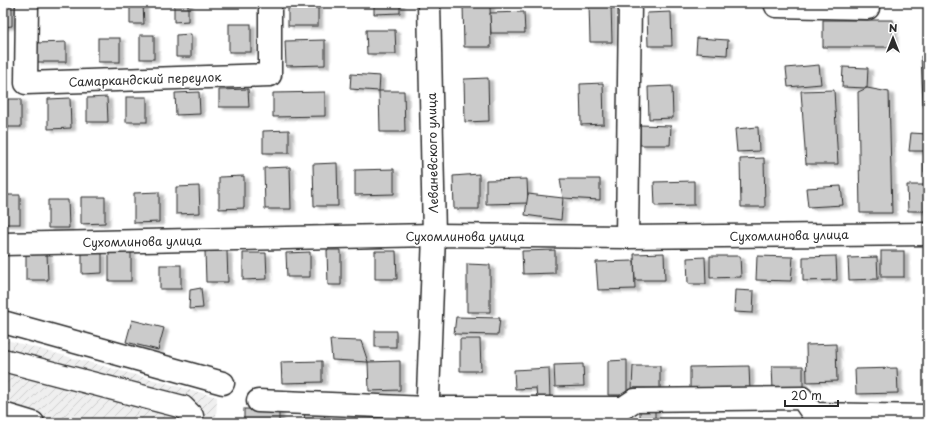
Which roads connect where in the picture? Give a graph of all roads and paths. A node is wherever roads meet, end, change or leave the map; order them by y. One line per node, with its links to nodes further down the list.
1 (27, 3): 2 (street, Самаркандский переулок)
2 (270, 3)
3 (429, 3): 8 (street, Леваневского улица)
4 (630, 3): 9 (street)
5 (775, 3): 6 (street)
6 (868, 8)
7 (928, 234): 9 (street, Сухомлинова улица)
8 (434, 235): 9 (street, Сухомлинова улица); 10 (street, Сухомлинова улица); 16 (street, Леваневского улица)
9 (627, 237)
10 (3, 244)
11 (3, 322): 13 (street)
12 (3, 360): 21 (street)
13 (223, 383)
14 (258, 401): 16 (street)
15 (3, 414): 20 (street)
16 (427, 416): 17 (street)
17 (623, 416): 19 (street)
18 (928, 416): 19 (street)
19 (813, 418)
20 (33, 423)
21 (192, 423)

